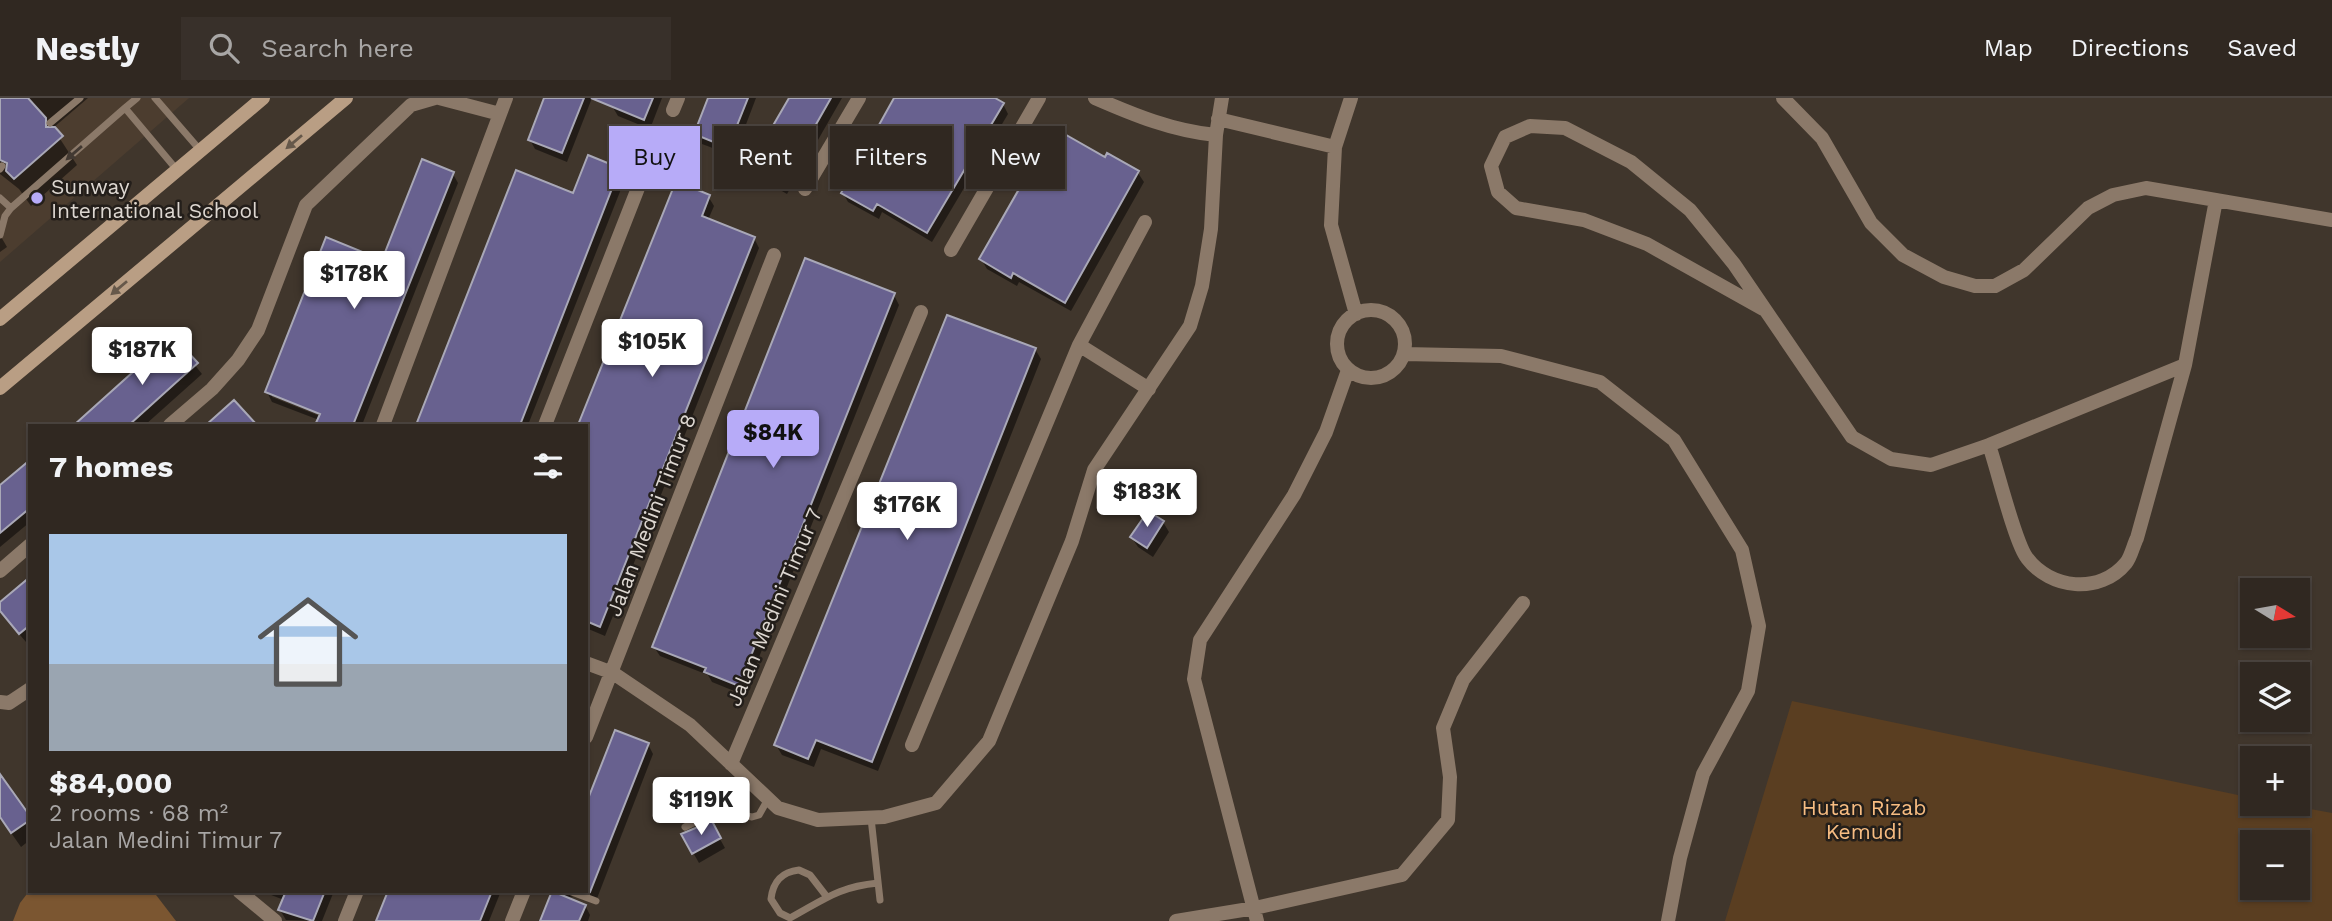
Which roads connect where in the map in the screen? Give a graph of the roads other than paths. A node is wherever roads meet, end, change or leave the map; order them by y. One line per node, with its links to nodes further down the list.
1 (80, 98): 17 (lane)
2 (137, 98): 14 (lane)
3 (155, 98): 20 (lane)
4 (263, 98): 20 (street)
5 (346, 98): 40 (street, one-way to 40)
6 (437, 98): 15 (street); 42 (street)
7 (506, 98): 15 (street)
8 (859, 98): 22 (street)
9 (1040, 98): 30 (street)
10 (1095, 98): 18 (street)
11 (1222, 98): 16 (street)
12 (1351, 98): 19 (street)
13 (1783, 98): 25 (street)
14 (125, 108): 21 (lane); 26 (lane, one-way to 26)
15 (500, 114): 43 (street)
16 (1218, 119): 18 (street); 19 (street)
17 (50, 122)
18 (1216, 135): 41 (street)
19 (1335, 147): 34 (street)
20 (200, 150): 21 (street)
21 (177, 170): 35 (street)
22 (816, 170)
23 (638, 189): 44 (street)
24 (0, 198): 26 (lane)
25 (2216, 200): 27 (street); 38 (street)
26 (11, 208): 29 (lane)
27 (2332, 220)
28 (1145, 222): 36 (street)
29 (0, 235)
30 (951, 250)
31 (774, 255): 50 (street, Jalan Medini Timur 8)
32 (1763, 309): 32 (street); 45 (street)
33 (921, 312): 55 (street, Jalan Medini Timur 7)
34 (1356, 314): 37 (street); 39 (street)
35 (0, 319)
36 (1079, 345): 41 (street); 54 (street)
37 (1404, 354): 39 (street); 72 (street)
38 (2185, 365): 45 (street); 45 (street)
39 (1348, 370): 67 (street)
40 (0, 388)
41 (1149, 389): 57 (street)
42 (171, 424)
43 (383, 424)
44 (545, 424)
45 (1989, 445)
46 (28, 547): 47 (street)
47 (0, 571)
48 (1523, 603): 67 (street)
49 (588, 664): 50 (street)
50 (613, 673): 53 (street, Jalan Medini Timur 8); 55 (street)
51 (28, 691): 52 (street)
52 (0, 702)
53 (588, 732)
54 (912, 745)
55 (731, 764): 56 (street)
56 (768, 799): 57 (street); 58 (lane)
57 (871, 818): 59 (lane)
58 (685, 827)
59 (878, 883): 64 (lane); 66 (lane)
60 (241, 893): 68 (street)
61 (356, 893): 69 (street)
62 (523, 893): 70 (street)
63 (574, 893): 65 (lane)
64 (827, 897): 64 (lane)
65 (596, 901)
66 (880, 901)
67 (1256, 914): 71 (street)
68 (275, 921)
69 (345, 921)
70 (512, 921)
71 (1176, 921)
72 (1668, 921)

